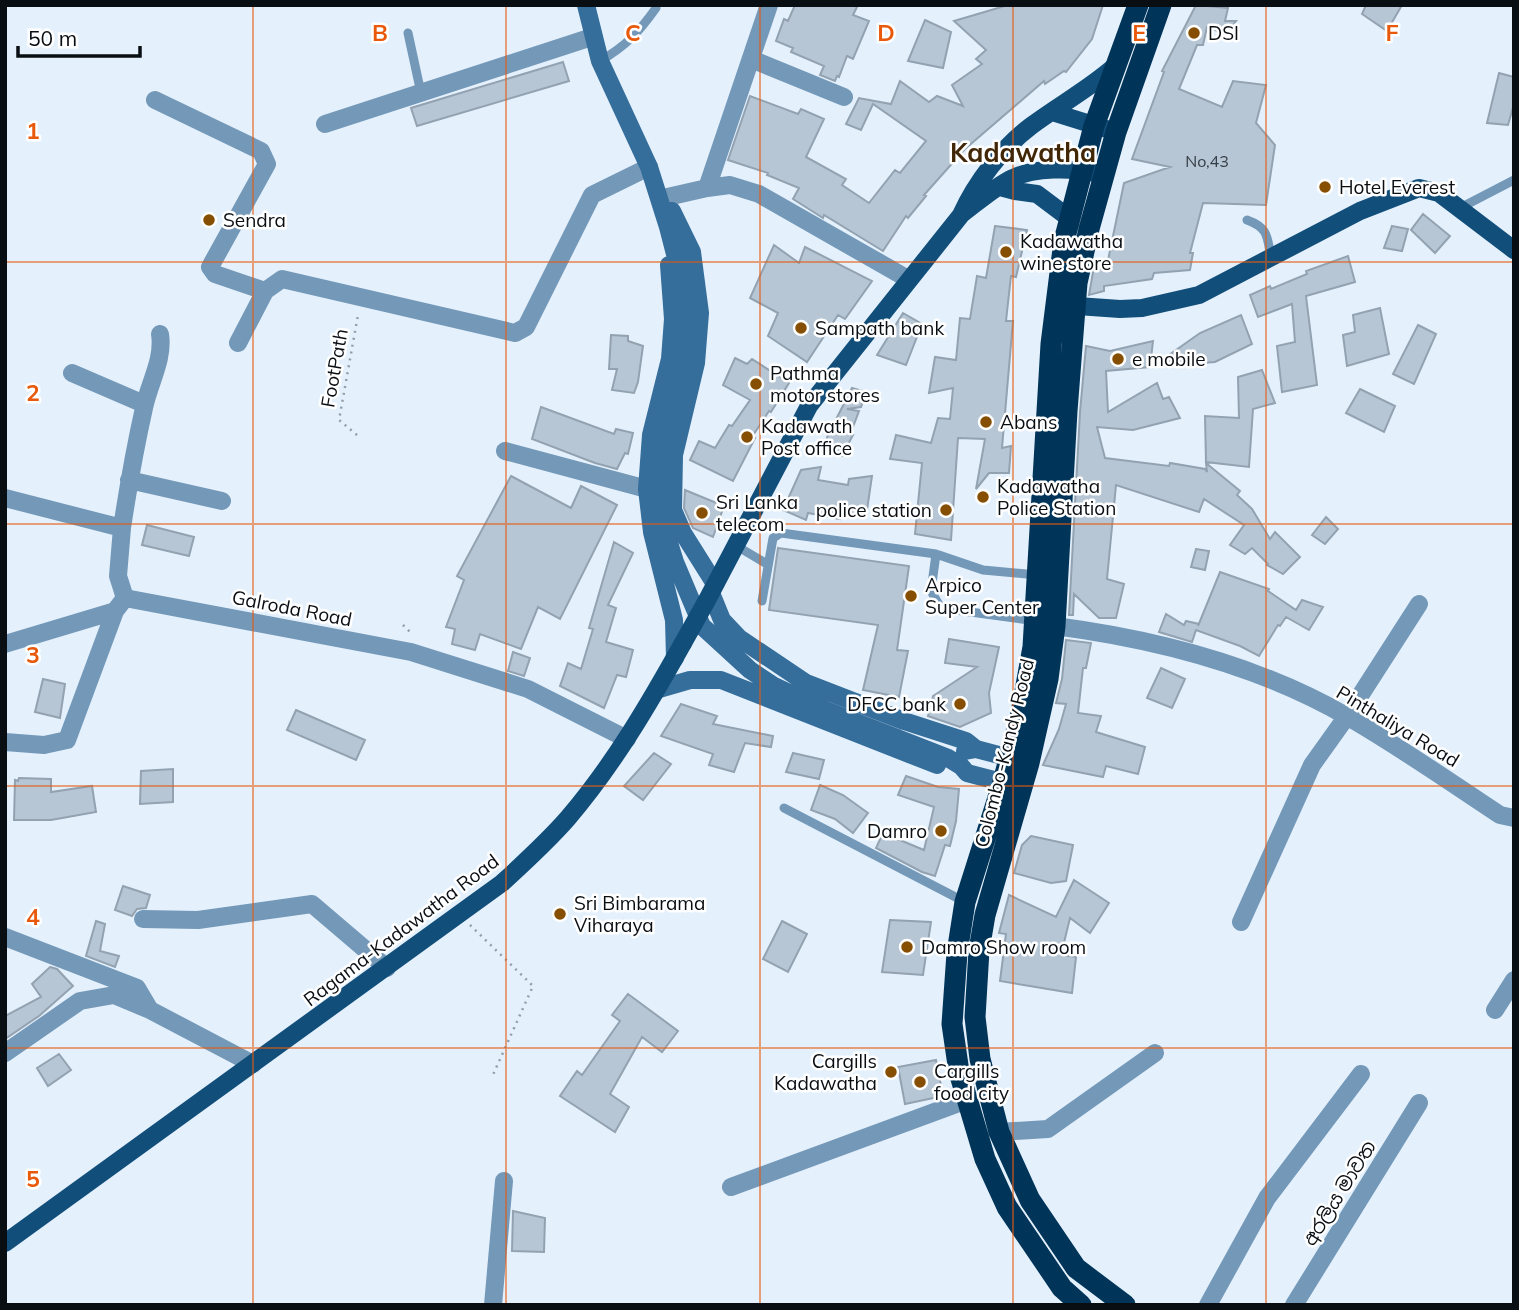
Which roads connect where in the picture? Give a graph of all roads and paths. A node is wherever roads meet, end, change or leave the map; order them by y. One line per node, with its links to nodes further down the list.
1 (586, 5): 7 (main road)
2 (769, 5): 8 (street)
3 (1138, 5): 10 (highway, Colombo-Kandy Road)
4 (1161, 5): 17 (highway, Colombo-Kandy Road)
5 (656, 8): 9 (lane)
6 (408, 33): 11 (lane)
7 (592, 37): 9 (main road); 11 (street)
8 (751, 59): 12 (street); 23 (street)
9 (600, 61): 19 (main road)
10 (1115, 66): 14 (main road); 16 (highway, Colombo-Kandy Road)
11 (421, 93): 15 (street)
12 (844, 97)
13 (155, 100): 32 (street)
14 (1052, 112): 16 (main road); 26 (main road)
15 (325, 124)
16 (1094, 126): 17 (main road); 18 (highway, Colombo-Kandy Road)
17 (1116, 132): 20 (highway, Colombo-Kandy Road)
18 (1081, 170): 20 (main road); 22 (main road); 27 (highway, Colombo-Kandy Road)
19 (650, 175): 24 (main road); 33 (street); 42 (main road); 57 (main road)
20 (1104, 175): 34 (highway, Colombo-Kandy Road)
21 (1514, 180): 25 (lane)
22 (1000, 187): 26 (main road); 27 (main road)
23 (707, 188): 24 (street); 31 (street)
24 (663, 198): 50 (main road)
25 (1460, 208): 29 (main road); 30 (main road)
26 (961, 215): 31 (main road, Ragama-Kadawatha Road)
27 (1069, 218): 34 (highway, Colombo-Kandy Road)
28 (1248, 220): 30 (lane)
29 (1514, 250)
30 (1271, 258): 34 (main road)
31 (908, 279): 46 (main road, Ragama-Kadawatha Road)
32 (265, 291): 33 (street); 36 (street)
33 (361, 298): 39 (path, FootPath)
34 (1065, 305): 49 (highway, Colombo-Kandy Road); 54 (highway, Colombo-Kandy Road)
35 (160, 334): 38 (street)
36 (238, 343)
37 (72, 373): 38 (street)
38 (144, 404): 41 (street)
39 (357, 435)
40 (505, 451): 42 (street)
41 (129, 480): 44 (street); 45 (street)
42 (647, 489): 56 (main road)
43 (5, 498): 45 (street)
44 (222, 501)
45 (122, 528): 52 (street)
46 (735, 545): 48 (lane); 50 (main road, Ragama-Kadawatha Road)
47 (936, 554): 48 (lane); 49 (lane); 54 (lane)
48 (767, 564): 51 (lane)
49 (1039, 575): 54 (highway, Colombo-Kandy Road)
50 (711, 593): 56 (main road, Ragama-Kadawatha Road, bridge); 62 (main road)
51 (762, 601)
52 (120, 604): 55 (street); 60 (street, Galroda Road); 61 (street)
53 (1419, 604): 59 (street)
54 (1045, 623): 59 (street, Pinthaliya Road); 63 (highway, Colombo-Kandy Road)
55 (5, 644)
56 (679, 650): 58 (main road, Ragama-Kadawatha Road)
57 (739, 658): 62 (main road); 64 (main road)
58 (659, 689): 60 (main road, Ragama-Kadawatha Road); 64 (main road)
59 (1347, 716): 67 (street, Pinthaliya Road); 71 (street)
60 (627, 739): 69 (main road, Ragama-Kadawatha Road)
61 (5, 742)
62 (976, 749): 63 (main road)
63 (1019, 760): 65 (highway, Colombo-Kandy Road)
64 (967, 774): 65 (main road)
65 (1013, 784): 68 (highway, Colombo-Kandy Road); 84 (highway, Colombo-Kandy Road)
66 (784, 808): 68 (lane)
67 (1514, 818)
68 (965, 902): 82 (highway, Colombo-Kandy Road)
69 (460, 916): 73 (main road, Ragama-Kadawatha Road); 81 (path)
70 (143, 919): 73 (street)
71 (1241, 922)
72 (5, 937): 75 (street)
73 (387, 968): 79 (main road, Ragama-Kadawatha Road)
74 (1514, 981): 76 (street)
75 (150, 1010): 78 (street); 79 (street)
76 (1494, 1010)
77 (1155, 1052): 84 (street)
78 (5, 1053)
79 (253, 1064): 87 (main road, Ragama-Kadawatha Road)
80 (1360, 1074): 91 (street)
81 (492, 1077)
82 (967, 1100): 86 (street); 89 (highway, Colombo-Kandy Road)
83 (1419, 1103): 92 (street, අරලිය මාවත)
84 (999, 1132): 90 (highway, Colombo-Kandy Road)
85 (504, 1181): 88 (street)
86 (731, 1187)
87 (5, 1243)
88 (493, 1305)
89 (1080, 1305)
90 (1125, 1305)
91 (1208, 1305)
92 (1294, 1305)

